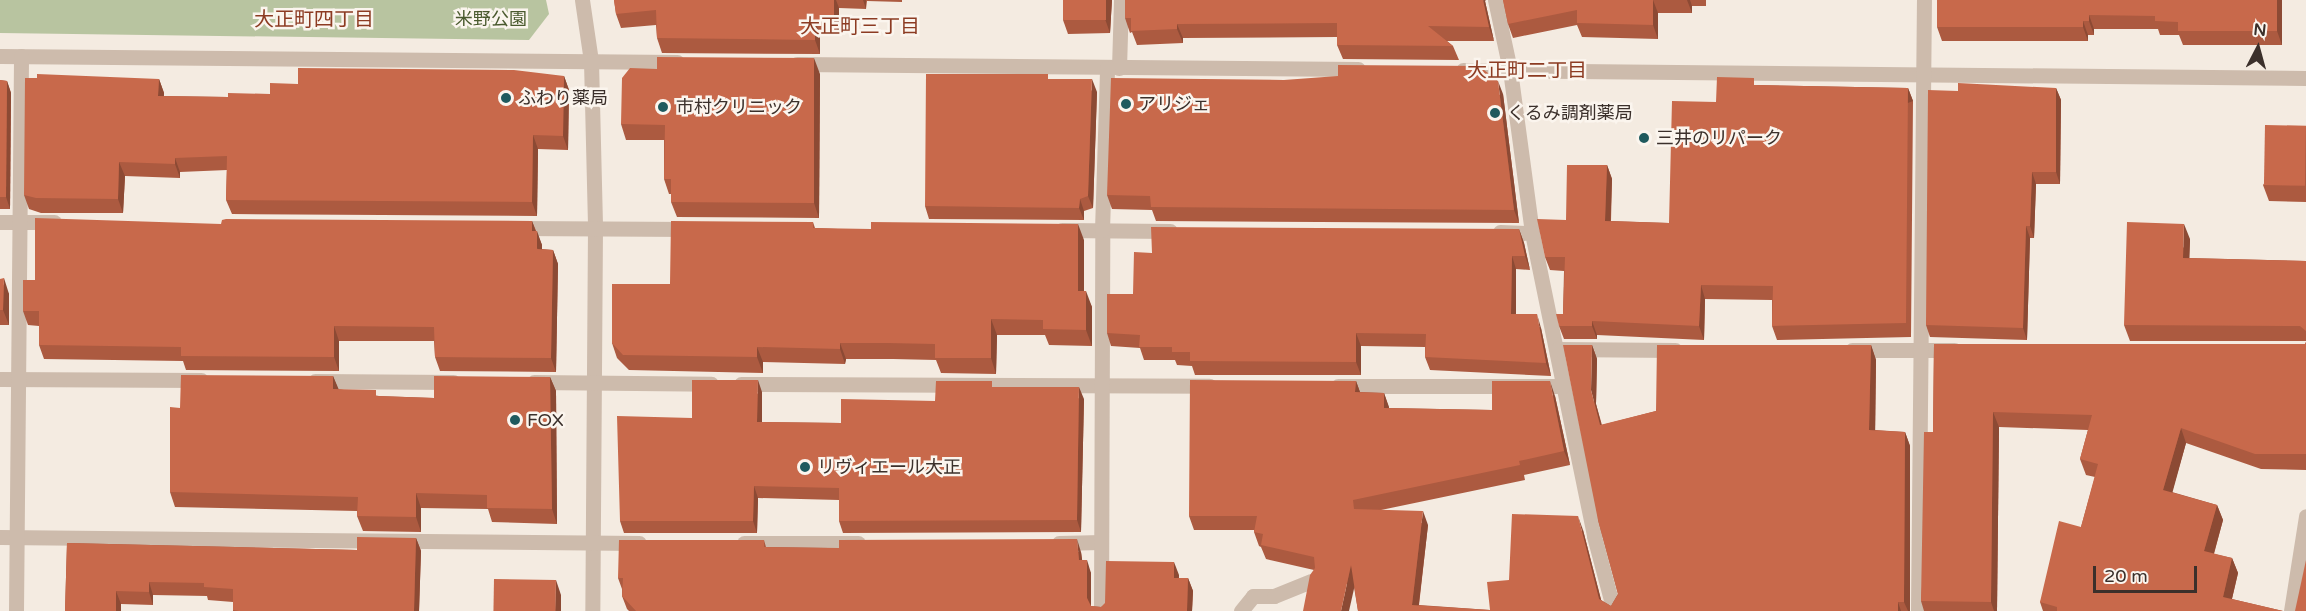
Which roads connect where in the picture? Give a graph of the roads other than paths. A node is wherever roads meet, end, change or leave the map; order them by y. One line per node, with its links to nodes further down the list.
1 (582, 0): 7 (street)
2 (1121, 0): 10 (street)
3 (1495, 0): 13 (street)
4 (1924, 0): 14 (street)
5 (0, 56): 6 (street)
6 (21, 57): 7 (street); 17 (street)
7 (591, 61): 8 (street); 20 (street)
8 (697, 62)
9 (780, 63): 10 (street)
10 (1113, 68): 11 (street); 23 (street)
11 (1380, 69)
12 (1451, 70): 13 (street)
13 (1510, 70): 14 (street); 26 (street)
14 (1925, 73): 15 (street); 30 (street)
15 (2306, 78)
16 (0, 222): 17 (street)
17 (20, 222): 18 (street); 33 (street)
18 (66, 222)
19 (500, 227): 20 (street)
20 (596, 228): 21 (street); 38 (street)
21 (703, 229)
22 (1044, 230): 23 (street)
23 (1102, 230): 24 (street); 39 (street)
24 (1186, 231)
25 (1485, 232): 26 (street)
26 (1532, 232): 27 (street)
27 (1558, 349): 28 (street); 42 (street)
28 (1687, 350)
29 (1839, 350): 30 (street)
30 (1921, 350): 31 (street); 58 (street)
31 (1968, 351)
32 (0, 379): 33 (street)
33 (18, 379): 34 (street); 45 (street)
34 (222, 381)
35 (294, 381): 36 (street)
36 (474, 382)
37 (522, 382): 38 (street)
38 (594, 383): 39 (street); 46 (street)
39 (1101, 386): 40 (street); 51 (street)
40 (1228, 386)
41 (1324, 386): 42 (street)
42 (1563, 386): 57 (street)
43 (2306, 516): 59 (street)
44 (0, 537): 45 (street)
45 (17, 537): 46 (street); 53 (street)
46 (593, 543): 47 (street); 54 (street)
47 (652, 543)
48 (723, 543): 49 (street)
49 (877, 543)
50 (1042, 543): 51 (street)
51 (1101, 543): 55 (street)
52 (1311, 581): 56 (street)
53 (16, 611)
54 (592, 611)
55 (1101, 611)
56 (1241, 611)
57 (1614, 611)
58 (1918, 611)
59 (2291, 611)

